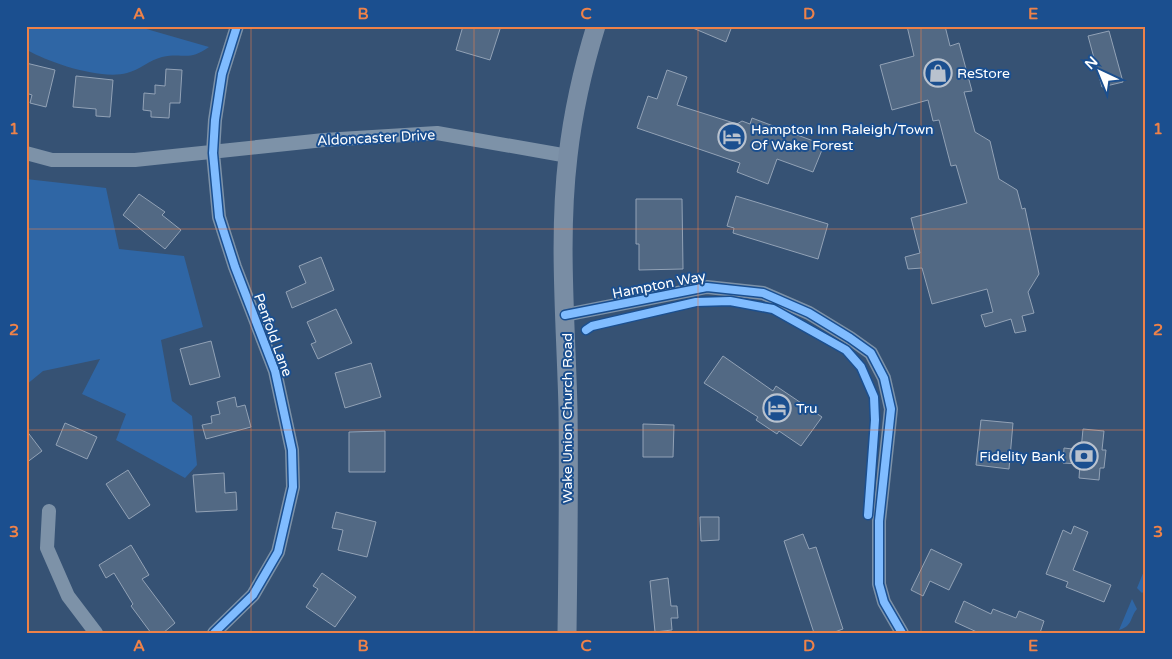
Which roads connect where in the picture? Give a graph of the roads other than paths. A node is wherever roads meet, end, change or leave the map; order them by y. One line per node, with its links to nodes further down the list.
1 (237, 26): 4 (street, Penfold Lane)
2 (596, 26): 5 (street, Wake Union Church Road)
3 (26, 153): 4 (street)
4 (213, 153): 5 (street, Aldoncaster Drive); 9 (street, Penfold Lane)
5 (568, 156): 6 (street, Wake Union Church Road)
6 (566, 315): 10 (street, Wake Union Church Road); 11 (street, Hampton Way)
7 (49, 511): 8 (street)
8 (96, 633)
9 (214, 633)
10 (567, 633)
11 (902, 633)

